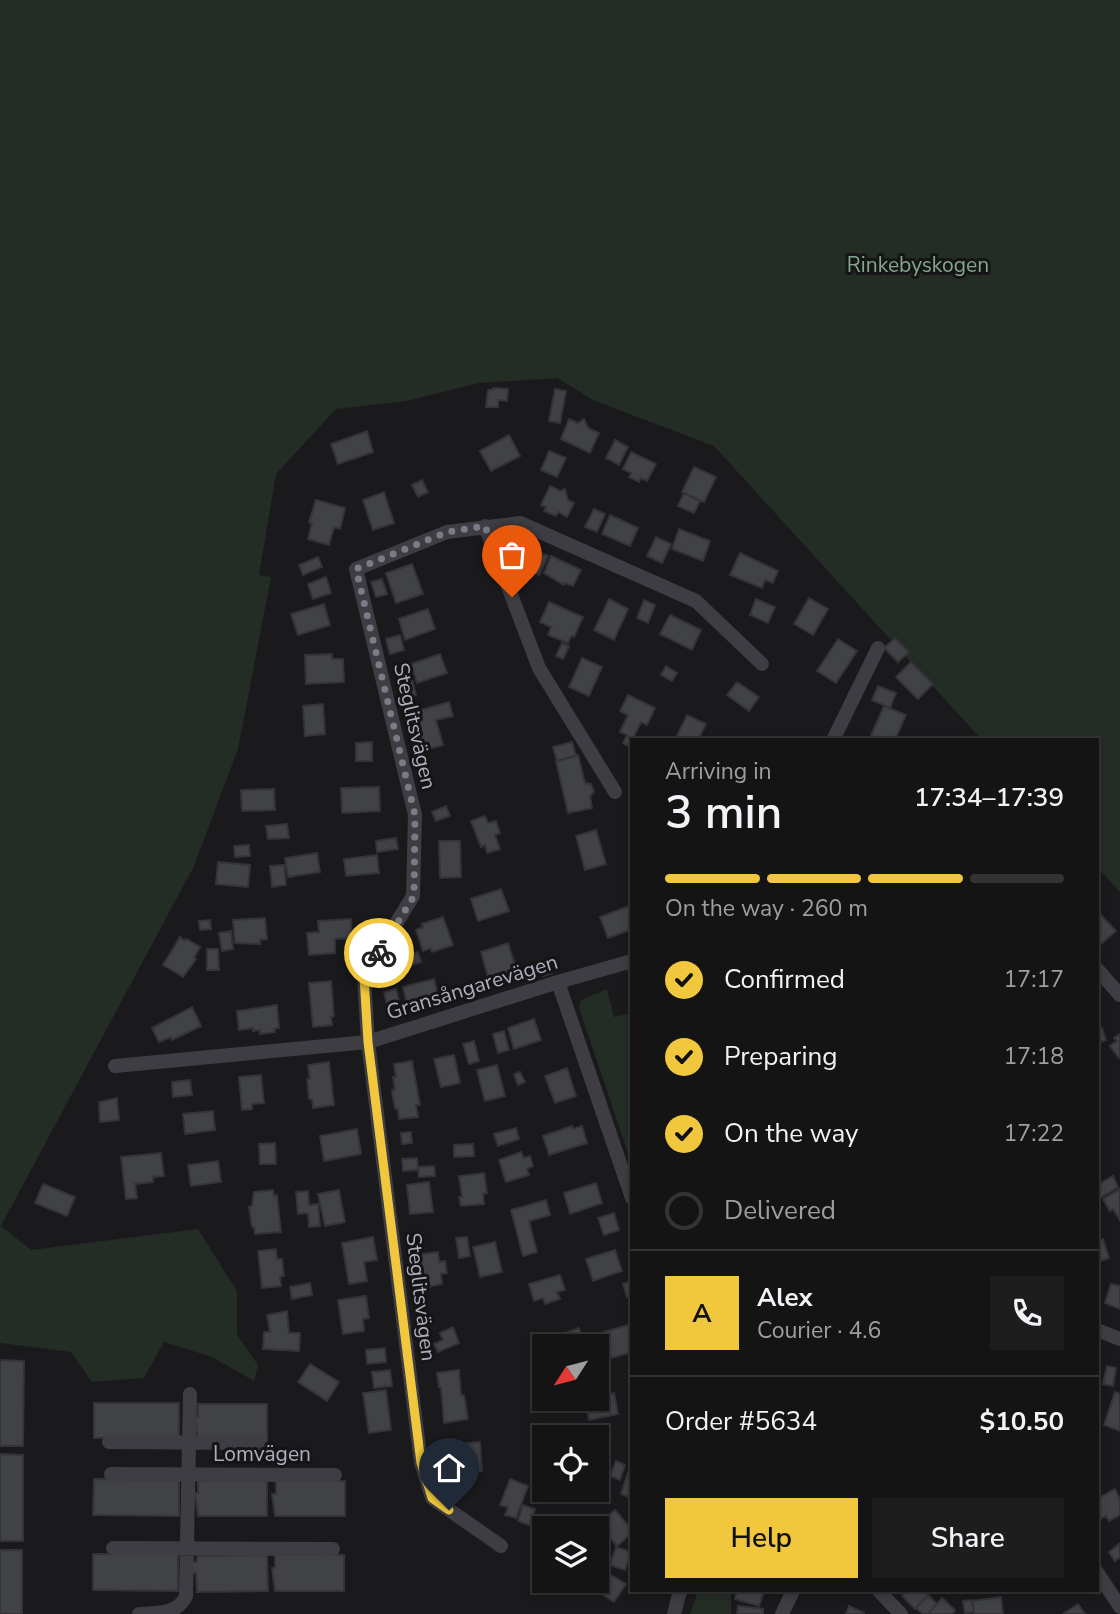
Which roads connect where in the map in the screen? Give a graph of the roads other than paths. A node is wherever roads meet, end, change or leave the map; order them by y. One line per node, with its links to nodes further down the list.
1 (485, 526): 3 (street, Steglitsvägen); 5 (street); 10 (street, Steglitsvägen)
2 (878, 648): 4 (street)
3 (762, 664)
4 (834, 738)
5 (615, 792)
6 (630, 962): 8 (street, Gransångarevägen)
7 (1099, 972): 9 (street)
8 (558, 982): 10 (street, Gransångarevägen); 12 (street)
9 (1120, 995)
10 (368, 1042): 11 (street, Gransångarevägen); 22 (street, Steglitsvägen)
11 (115, 1066)
12 (630, 1192)
13 (1099, 1332): 14 (street)
14 (1120, 1339)
15 (190, 1394): 17 (street, Lomvägen)
16 (109, 1442): 17 (street, Lomvägen)
17 (189, 1443): 18 (street, Lomvägen); 20 (street, Lomvägen)
18 (261, 1443)
19 (111, 1474): 20 (street, Lomvägen)
20 (189, 1475): 21 (street, Lomvägen); 24 (street, Lomvägen)
21 (335, 1475)
22 (501, 1546)
23 (113, 1548): 24 (street)
24 (188, 1549): 25 (street); 31 (street, Lomvägen)
25 (333, 1549)
26 (1099, 1575): 30 (street)
27 (680, 1592): 32 (street)
28 (793, 1592): 33 (street)
29 (879, 1592): 34 (street)
30 (1120, 1607)
31 (139, 1614)
32 (674, 1614)
33 (782, 1614)
34 (901, 1614)

